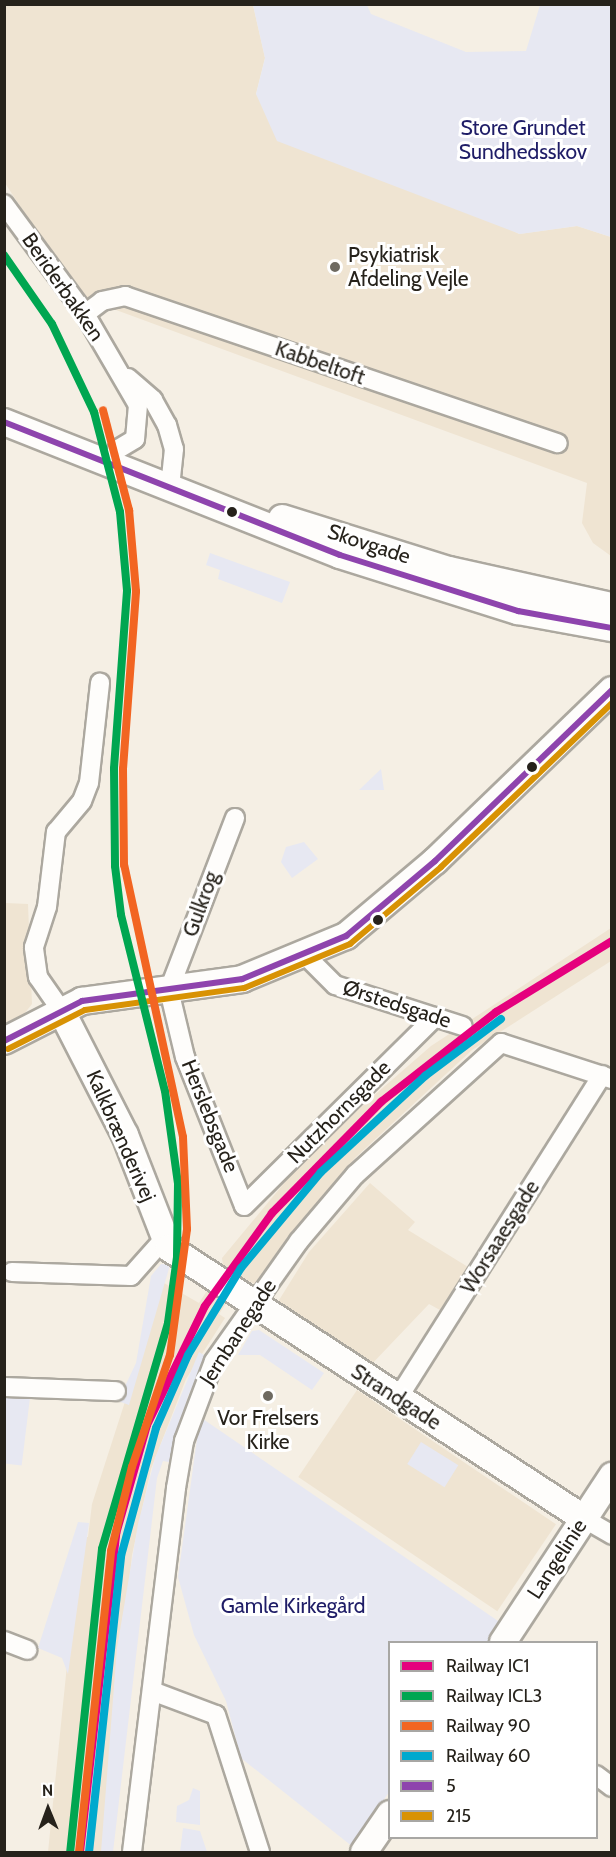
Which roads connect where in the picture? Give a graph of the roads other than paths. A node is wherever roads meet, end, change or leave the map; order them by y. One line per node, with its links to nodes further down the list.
1 (4, 204): 2 (street, Beriderbakken)
2 (85, 314): 3 (street, Beriderbakken); 6 (street, Kabbeltoft)
3 (120, 371): 7 (street, Beriderbakken); 8 (street, Beriderbakken)
4 (4, 408): 7 (main road, Skovgade)
5 (4, 422): 8 (main road, Skovgade)
6 (558, 443)
7 (117, 450): 8 (main road, Skovgade)
8 (172, 482): 9 (main road, Skovgade); 12 (main road, Skovgade)
9 (537, 589): 10 (main road, Skovgade); 11 (main road, Skovgade)
10 (612, 592)
11 (612, 606)
12 (612, 628)
13 (100, 683): 18 (street)
14 (612, 690): 16 (main road)
15 (235, 818): 17 (street, Gulkrog)
16 (306, 956): 17 (main road); 19 (street, Ørstedsgade)
17 (169, 990): 18 (main road); 23 (street, Herslebsgade)
18 (61, 1010): 21 (main road); 24 (main road, Kalkbrænderivej)
19 (435, 1017): 20 (street, Ørstedsgade); 23 (street, Nutzhornsgade)
20 (463, 1026)
21 (4, 1041)
22 (607, 1077): 26 (street, Jernbanegade); 29 (street, Worsaaesgade)
23 (244, 1206)
24 (163, 1240): 25 (street); 26 (main road, Strandgade)
25 (12, 1272)
26 (253, 1305): 29 (main road, Strandgade); 36 (street, Jernbanegade)
27 (5, 1387): 28 (street)
28 (116, 1391)
29 (398, 1398): 31 (main road, Strandgade)
30 (612, 1476): 31 (main road, Langelinie)
31 (583, 1518): 32 (street, Strandgade); 34 (main road, Langelinie)
32 (612, 1535)
33 (4, 1641): 35 (street)
34 (504, 1641)
35 (27, 1650)
36 (152, 1691): 40 (street, Jernbanegade); 41 (street)
37 (598, 1776): 38 (street)
38 (612, 1787)
39 (388, 1817): 42 (main road)
40 (132, 1852)
41 (260, 1852)
42 (364, 1852)

